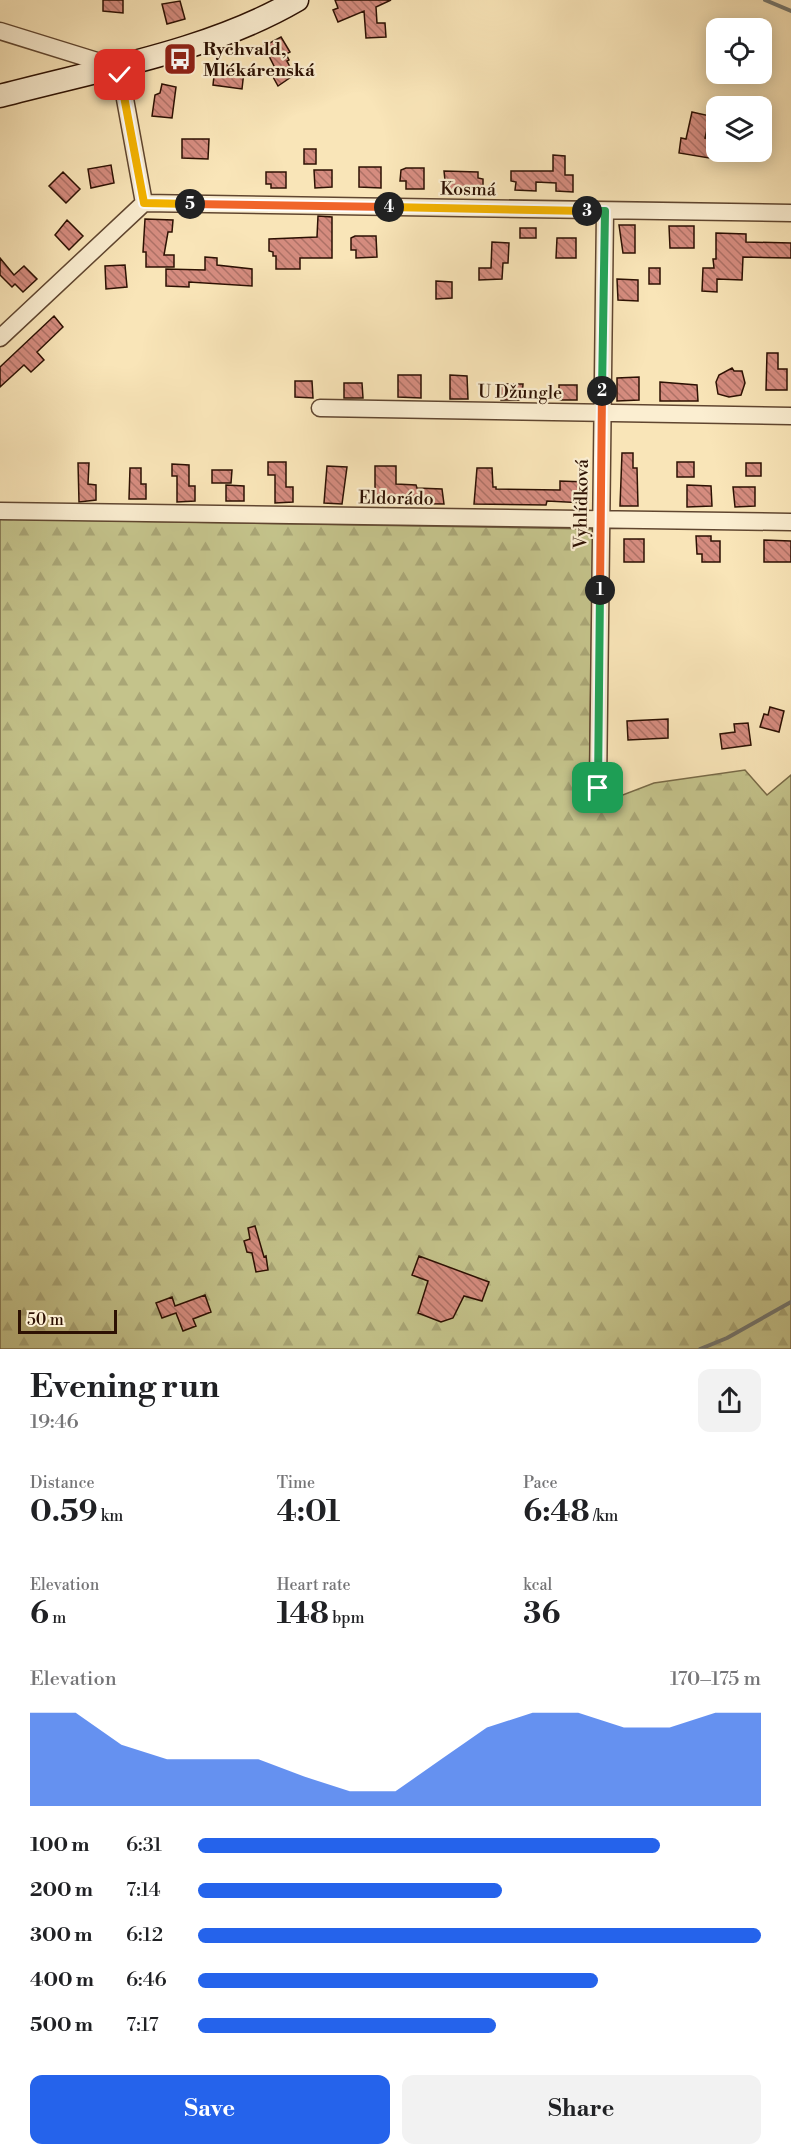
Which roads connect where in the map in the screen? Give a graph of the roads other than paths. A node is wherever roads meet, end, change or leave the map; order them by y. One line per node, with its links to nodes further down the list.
1 (297, 0): 3 (street)
2 (0, 31): 3 (street)
3 (113, 66): 4 (street); 5 (street)
4 (0, 96)
5 (144, 203): 6 (street, Kosmá); 8 (street)
6 (605, 211): 7 (street, Kosmá); 10 (street, Vyhlídková)
7 (791, 213)
8 (0, 338)
9 (320, 408): 10 (street, U Džungle)
10 (602, 413): 11 (street, U Džungle); 13 (street, Vyhlídková)
11 (791, 416)
12 (0, 511): 13 (street, Eldorádo)
13 (600, 520): 14 (street, Eldorádo); 15 (street, Vyhlídková)
14 (791, 522)
15 (603, 797)

